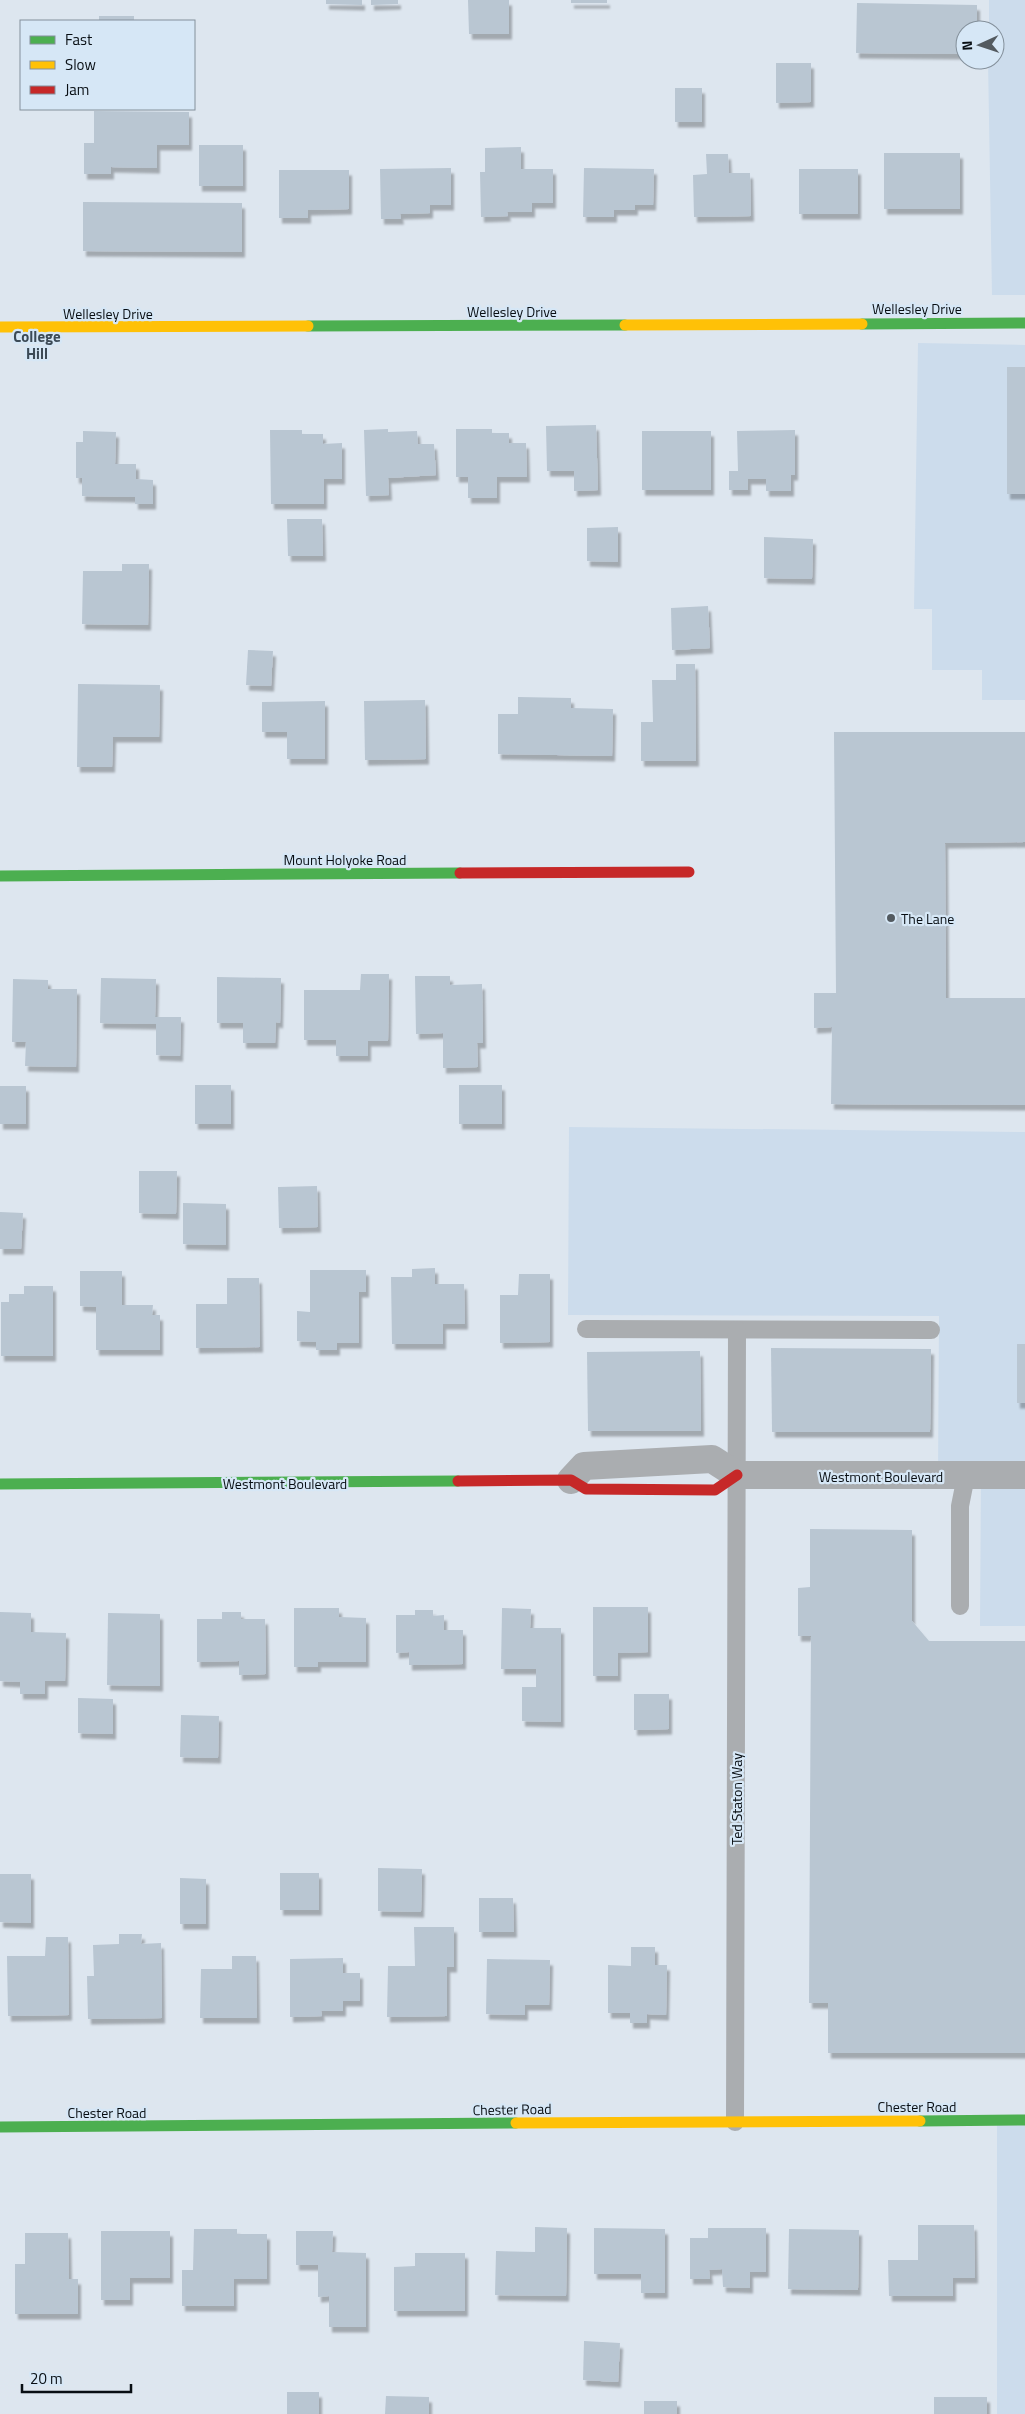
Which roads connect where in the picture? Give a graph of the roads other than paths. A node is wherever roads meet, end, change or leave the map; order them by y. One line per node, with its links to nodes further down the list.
1 (1025, 323): 2 (street, Wellesley Drive)
2 (0, 328)
3 (689, 872): 4 (street, Mount Holyoke Road)
4 (0, 876)
5 (586, 1330): 6 (lane)
6 (737, 1330): 7 (lane); 8 (lane, Ted Staton Way)
7 (930, 1330)
8 (737, 1475): 9 (street, Westmont Boulevard); 11 (street, Westmont Boulevard); 15 (lane, Ted Staton Way)
9 (966, 1476): 10 (street, Westmont Boulevard); 13 (lane)
10 (1025, 1476)
11 (571, 1480): 12 (street, Westmont Boulevard)
12 (0, 1484)
13 (960, 1606)
14 (1025, 2120): 15 (street, Chester Road)
15 (735, 2122): 16 (street, Chester Road)
16 (0, 2127)

